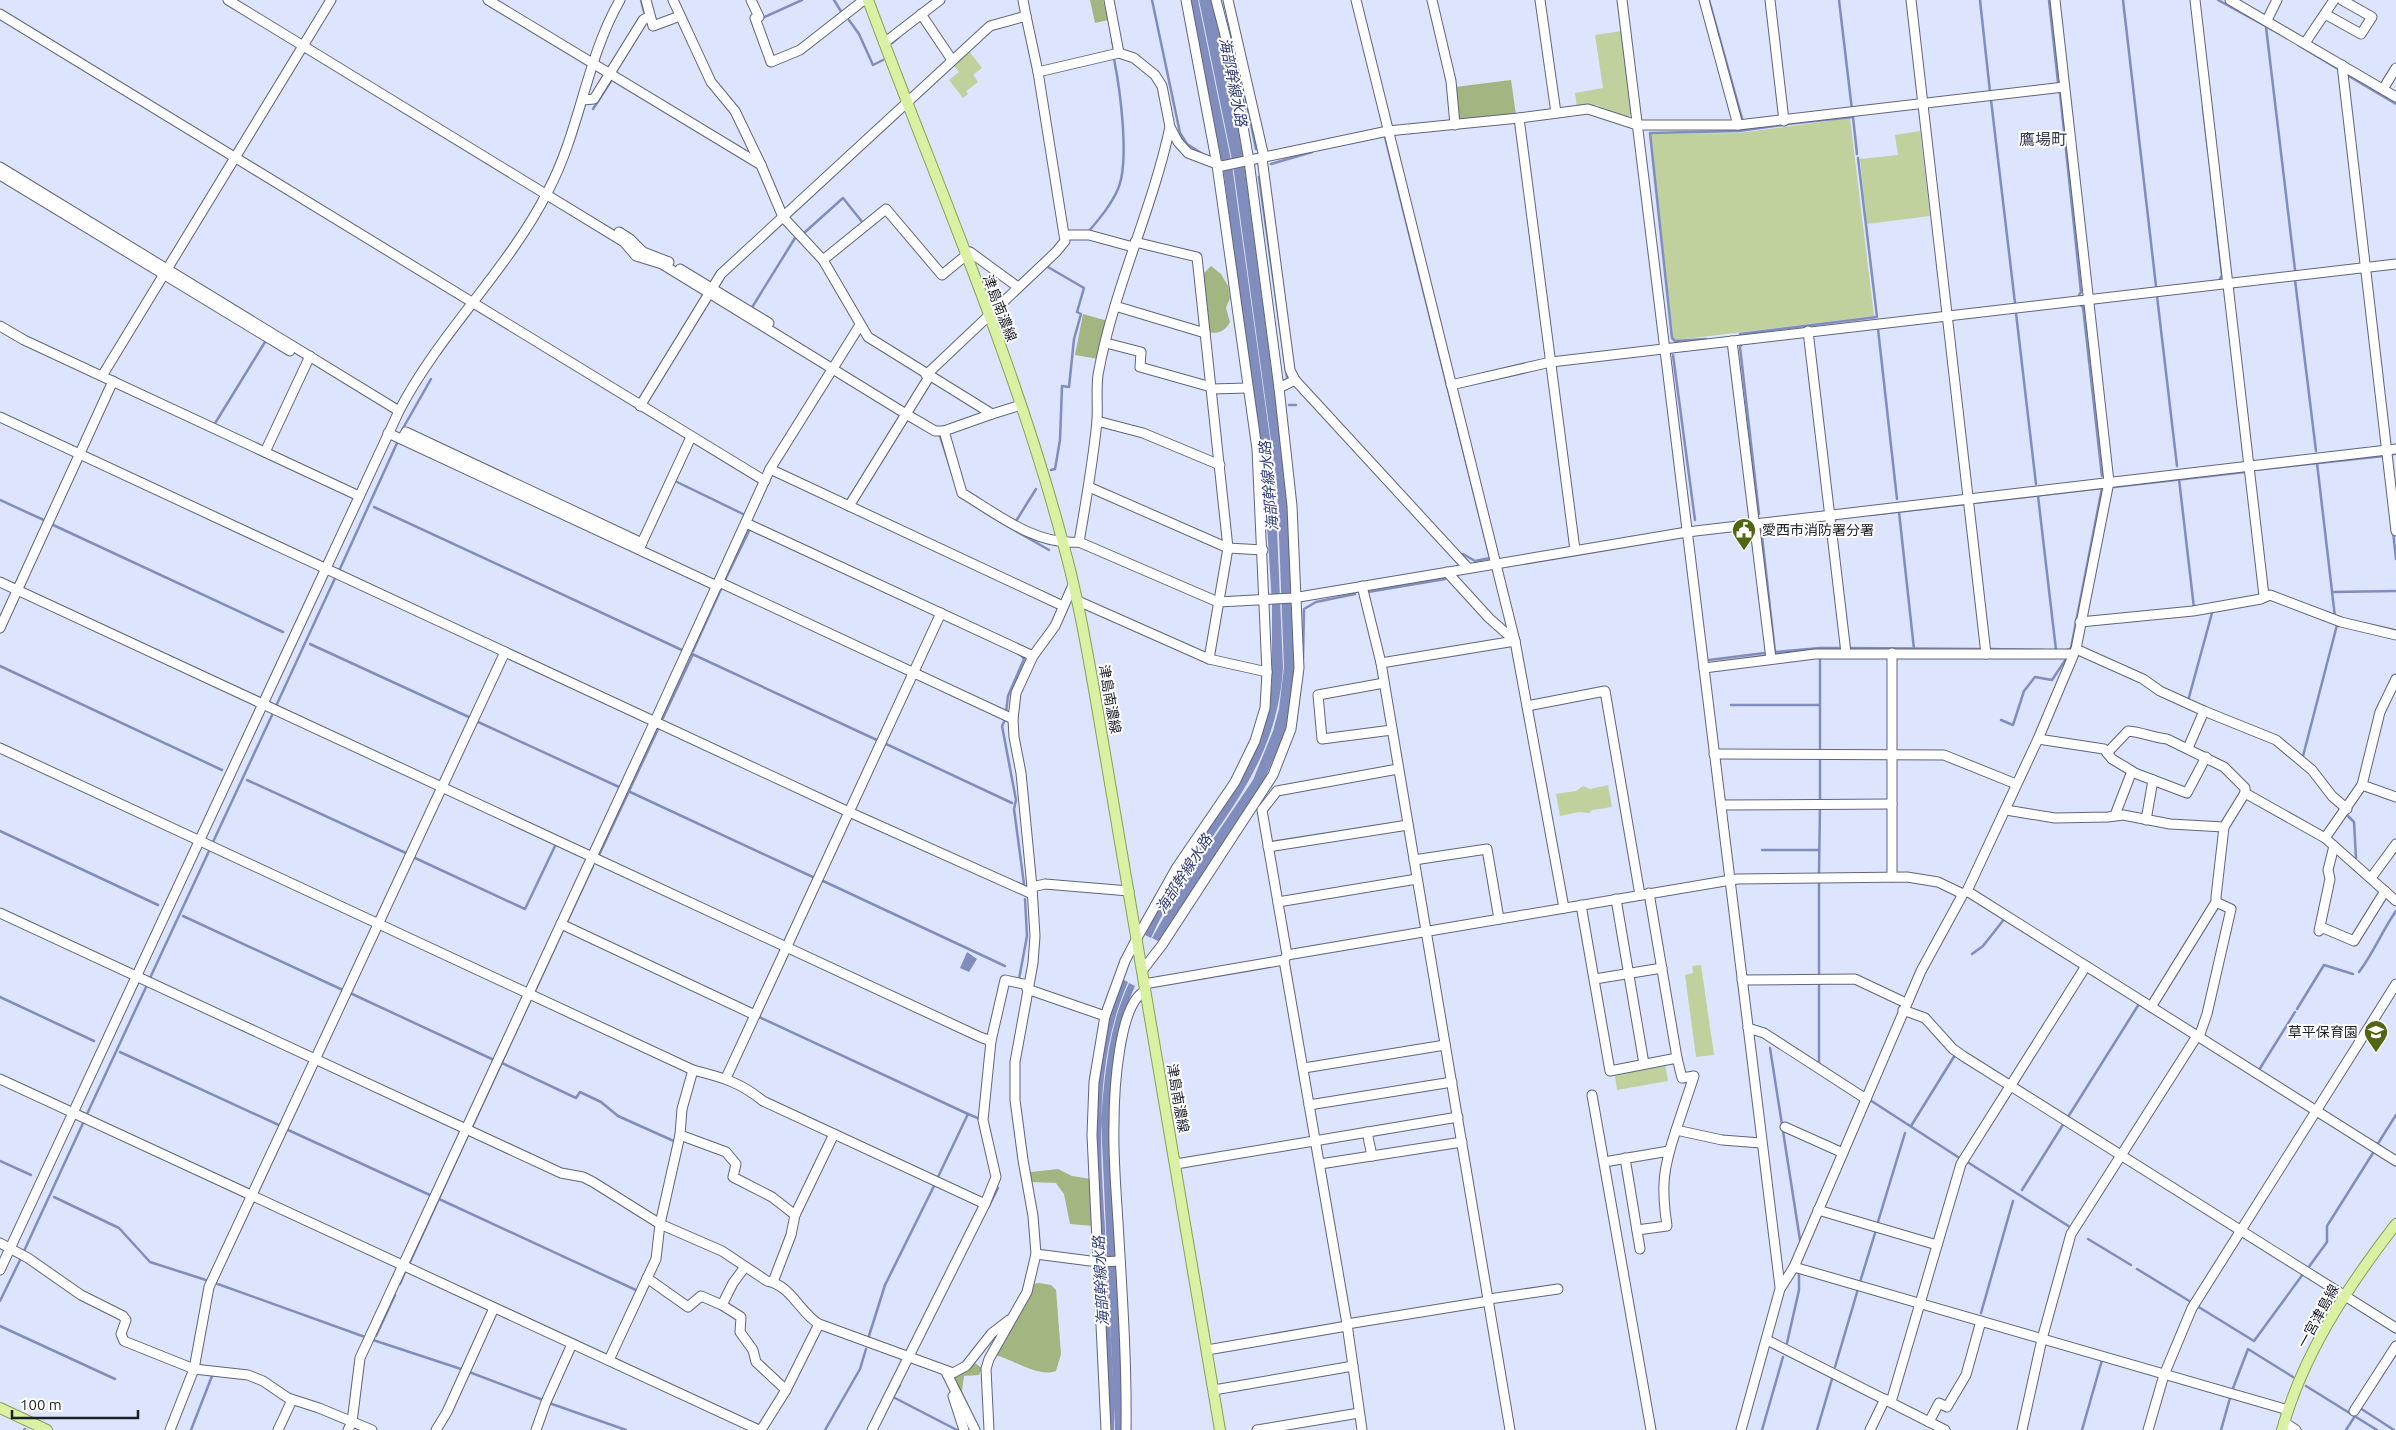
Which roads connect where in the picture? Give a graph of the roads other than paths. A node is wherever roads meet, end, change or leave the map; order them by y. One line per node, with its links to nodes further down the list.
1 (228, 0): 39 (street)
2 (239, 0): 39 (street)
3 (331, 0): 39 (street)
4 (488, 0): 42 (street)
5 (620, 0): 42 (street)
6 (646, 0): 33 (street)
7 (673, 0): 34 (street)
8 (750, 0): 9 (street)
9 (864, 0)
10 (868, 0): 38 (main road, 津島南濃線)
11 (940, 0): 31 (street)
12 (1023, 0): 35 (street)
13 (1109, 0): 40 (street)
14 (1186, 0): 64 (street)
15 (1216, 0): 63 (street)
16 (1228, 0): 62 (street)
17 (1356, 0): 60 (street)
18 (1432, 0): 56 (street)
19 (1540, 0): 53 (street)
20 (1622, 0): 57 (street)
21 (1704, 0): 58 (street)
22 (1770, 0): 55 (street)
23 (1911, 0): 52 (street)
24 (2055, 0): 47 (street)
25 (2195, 0): 77 (street)
26 (2230, 0): 36 (street)
27 (2277, 0): 36 (street)
28 (2334, 0): 32 (street)
29 (2342, 0): 32 (street)
30 (0, 14): 61 (street)
31 (921, 14): 38 (street); 41 (street)
32 (2325, 14): 37 (street)
33 (650, 16): 34 (street); 46 (street)
34 (680, 16): 65 (street)
35 (1026, 16): 41 (street); 45 (street)
36 (2266, 20): 37 (street)
37 (2304, 42): 43 (street)
38 (884, 43): 51 (main road, 津島南濃線)
39 (305, 44): 61 (street); 68 (street)
40 (1119, 53): 45 (street); 59 (street)
41 (952, 60): 51 (street)
42 (594, 64): 46 (street); 50 (street)
43 (2342, 65): 48 (street); 75 (street)
44 (2396, 68): 48 (street)
45 (1038, 72): 70 (street)
46 (610, 75): 50 (street); 65 (street)
47 (2064, 87): 52 (street); 80 (street)
48 (2383, 89): 49 (street)
49 (2396, 97)
50 (583, 100): 68 (street)
51 (906, 103): 69 (street); 72 (main road, 津島南濃線)
52 (1922, 104): 55 (street); 84 (street)
53 (1556, 113): 54 (street); 57 (street)
54 (1520, 118): 56 (street); 93 (street)
55 (1784, 121): 58 (street)
56 (1455, 125): 60 (street)
57 (1637, 125): 58 (street); 91 (street)
58 (1738, 126)
59 (1170, 127): 64 (street); 71 (street)
60 (1388, 130): 62 (street); 99 (street)
61 (235, 158): 76 (street); 81 (street)
62 (1263, 158): 63 (street); 97 (street)
63 (1247, 161): 64 (street); 102 (street)
64 (1219, 165): 101 (street)
65 (761, 166): 69 (street)
66 (0, 167): 76 (street)
67 (0, 175): 76 (street)
68 (548, 192): 79 (street); 81 (street)
69 (783, 217): 73 (street); 79 (street)
70 (1065, 235): 71 (street); 78 (street)
71 (1134, 245): 82 (street); 88 (street)
72 (965, 255): 73 (street); 78 (street); 83 (main road, 津島南濃線)
73 (823, 260): 85 (street)
74 (2396, 264): 75 (street)
75 (2366, 268): 77 (street); 113 (street)
76 (165, 272): 92 (street); 95 (street)
77 (2228, 284): 80 (street); 117 (street)
78 (1018, 287): 83 (street)
79 (710, 291): 94 (street); 104 (street)
80 (2087, 299): 84 (street); 120 (street)
81 (471, 304): 104 (street); 105 (street)
82 (1115, 306): 88 (street); 90 (street)
83 (988, 315): 96 (street); 103 (main road, 津島南濃線)
84 (1948, 316): 87 (street); 123 (street)
85 (860, 325): 94 (street); 96 (street)
86 (0, 326): 95 (street)
87 (1808, 331): 89 (street); 125 (street)
88 (1205, 333): 100 (street)
89 (1732, 341): 91 (street); 126 (street)
90 (1106, 343): 100 (street); 109 (street)
91 (1664, 349): 93 (street); 129 (street)
92 (308, 359): 105 (street); 114 (street)
93 (1550, 362): 99 (street); 135 (street)
94 (834, 366): 106 (street); 118 (street)
95 (102, 376): 98 (street)
96 (927, 376): 106 (street); 107 (street)
97 (1294, 380): 102 (street); 138 (street)
98 (113, 381): 114 (street); 115 (street)
99 (1451, 385): 136 (street)
100 (1211, 388): 101 (street); 116 (street)
101 (1248, 388): 134 (street)
102 (1279, 388): 146 (street)
103 (1021, 404): 107 (street); 131 (main road, 津島南濃線)
104 (640, 406): 112 (street)
105 (399, 411): 111 (street)
106 (906, 414): 110 (street); 124 (street)
107 (992, 414): 110 (street)
108 (0, 417): 115 (street)
109 (1097, 421): 116 (street); 121 (street)
110 (944, 431): 131 (street)
111 (388, 433): 122 (street); 132 (street)
112 (691, 437): 119 (street); 132 (street)
113 (2392, 450): 117 (street); 128 (street)
114 (265, 452): 122 (street)
115 (80, 454): 137 (street); 144 (street)
116 (1220, 465): 133 (street)
117 (2250, 466): 120 (street); 145 (street)
118 (770, 469): 119 (street); 124 (street)
119 (765, 482): 127 (street)
120 (2109, 482): 123 (street); 152 (street)
121 (1089, 487): 130 (street); 133 (street)
122 (359, 496): 137 (street)
123 (1968, 498): 125 (street); 160 (street)
124 (849, 506): 150 (street)
125 (1830, 514): 126 (street); 158 (street)
126 (1755, 522): 129 (street); 163 (street)
127 (746, 523): 141 (street); 151 (street)
128 (2396, 531)
129 (1687, 532): 135 (street); 165 (street)
130 (1079, 542): 131 (street); 149 (street)
131 (1063, 543): 142 (main road, 津島南濃線)
132 (641, 546): 141 (street)
133 (1228, 548): 134 (street); 149 (street)
134 (1263, 550): 147 (street)
135 (1574, 550): 136 (street)
136 (1496, 563): 138 (street); 155 (street)
137 (325, 568): 157 (street); 170 (street)
138 (1468, 568): 139 (street)
139 (1447, 572): 143 (street); 155 (street)
140 (0, 582): 144 (street)
141 (718, 584): 167 (street); 174 (street)
142 (1073, 584): 148 (main road, 津島南濃線); 150 (street)
143 (1362, 586): 146 (street); 164 (street)
144 (18, 590): 153 (street); 170 (street)
145 (2264, 596): 152 (street); 154 (street)
146 (1295, 597): 147 (street); 193 (street)
147 (1268, 600): 149 (street); 166 (street)
148 (1078, 601): 162 (street); 212 (main road, 津島南濃線)
149 (1218, 602): 162 (street)
150 (1063, 606): 161 (street)
151 (941, 613): 161 (street); 167 (street)
152 (2080, 622): 156 (street)
153 (0, 628)
154 (2396, 635)
155 (1515, 641): 164 (street); 171 (street)
156 (2074, 651): 160 (street); 172 (street); 176 (street)
157 (505, 652): 174 (street); 188 (street)
158 (1846, 653): 159 (street); 163 (street)
159 (1892, 653): 160 (street); 181 (street)
160 (1986, 654)
161 (1033, 656): 173 (street)
162 (1209, 659): 166 (street)
163 (1771, 659): 165 (street)
164 (1380, 663): 169 (street)
165 (1704, 668): 180 (street)
166 (1267, 672): 228 (street)
167 (914, 673): 173 (street); 196 (street)
168 (2396, 679): 187 (street)
169 (1384, 683): 175 (street); 175 (street)
170 (262, 705): 188 (street); 202 (street)
171 (1527, 706): 216 (street); 222 (street)
172 (2204, 711): 178 (street); 194 (street)
173 (1013, 720): 213 (street)
174 (655, 721): 196 (street); 206 (street)
175 (1392, 730): 183 (street)
176 (2038, 739): 179 (street); 186 (street)
177 (0, 748): 202 (street)
178 (2188, 748): 179 (street); 182 (street)
179 (2107, 753): 184 (street)
180 (1714, 754): 181 (street); 192 (street)
181 (1892, 754): 186 (street); 191 (street)
182 (2206, 757): 185 (street); 189 (street)
183 (1398, 769): 193 (street); 199 (street)
184 (2132, 772): 185 (street); 197 (street)
185 (2153, 780): 198 (street)
186 (2016, 784): 195 (street)
187 (2362, 785): 190 (street); 194 (street)
188 (442, 787): 206 (street); 225 (street)
189 (2245, 793): 200 (street); 201 (street)
190 (2396, 797)
191 (1892, 804): 192 (street); 208 (street)
192 (1720, 805): 211 (street)
193 (1259, 807): 205 (street); 233 (street)
194 (2347, 809): 201 (street)
195 (2006, 810): 197 (street); 215 (street)
196 (850, 812): 213 (street); 229 (street)
197 (2115, 815): 198 (street)
198 (2146, 820): 200 (street)
199 (1408, 825): 205 (street); 207 (street)
200 (2224, 827): 220 (street)
201 (2325, 838): 204 (street)
202 (200, 841): 225 (street); 235 (street)
203 (2396, 844): 209 (street)
204 (2334, 846): 209 (street); 214 (street)
205 (1268, 847): 219 (street)
206 (592, 857): 226 (street); 229 (street)
207 (1414, 860): 210 (street); 224 (street)
208 (1892, 877): 211 (street); 215 (street)
209 (2371, 878): 214 (street)
210 (1417, 879): 219 (street); 227 (street)
211 (1730, 880): 216 (street); 237 (street)
212 (1129, 890): 213 (street); 228 (main road, 津島南濃線)
213 (1032, 891): 239 (street)
214 (2385, 891): 218 (street)
215 (1965, 892): 231 (street); 242 (street)
216 (1645, 894): 217 (street); 232 (street)
217 (1616, 899): 221 (street); 234 (street)
218 (2396, 901)
219 (1278, 902): 230 (street)
220 (2216, 902): 243 (street); 247 (street)
221 (1581, 905): 222 (street); 236 (street)
222 (1564, 908): 224 (street)
223 (0, 913): 235 (street)
224 (1499, 919): 227 (street)
225 (379, 924): 241 (street); 251 (street)
226 (561, 924): 241 (street); 244 (street)
227 (1426, 932): 230 (street); 249 (street)
228 (1137, 938): 233 (main road, 津島南濃線); 245 (street)
229 (787, 947): 244 (street); 248 (street)
230 (1286, 958): 240 (street); 253 (street)
231 (2086, 966): 243 (street); 258 (street)
232 (1662, 968): 234 (street); 250 (street)
233 (1142, 971): 240 (main road, 津島南濃線)
234 (1628, 973): 236 (street); 252 (street)
235 (137, 976): 251 (street); 263 (street)
236 (1595, 979): 252 (street)
237 (1742, 980): 242 (street); 246 (street)
238 (2396, 984): 262 (street)
239 (1028, 987): 245 (street); 248 (street); 295 (street)
240 (1145, 987): 281 (main road, 津島南濃線); 297 (street)
241 (529, 994): 254 (street); 266 (street)
242 (1905, 1006): 258 (street); 260 (street)
243 (2150, 1006): 247 (street)
244 (755, 1015): 256 (street)
245 (1105, 1016): 296 (street)
246 (1748, 1028): 260 (street); 273 (street)
247 (2198, 1036): 262 (street); 276 (street)
248 (991, 1041): 284 (street)
249 (1445, 1045): 253 (street); 257 (street)
250 (1677, 1058): 252 (street); 267 (street)
251 (316, 1059): 266 (street); 283 (street)
252 (1644, 1064)
253 (1304, 1068): 261 (street)
254 (693, 1070): 256 (street); 270 (street)
255 (0, 1078): 263 (street)
256 (726, 1078): 269 (street)
257 (1452, 1082): 261 (street); 264 (street)
258 (2010, 1085): 276 (street); 292 (street)
259 (1592, 1095): 355 (street)
260 (1866, 1099): 275 (street)
261 (1309, 1105): 271 (street)
262 (2316, 1110): 280 (street); 290 (street)
263 (73, 1112): 283 (street); 293 (street)
264 (1458, 1117): 268 (street); 272 (street)
265 (1785, 1127): 275 (street)
266 (466, 1129): 287 (street); 298 (street)
267 (1676, 1130): 273 (street); 274 (street)
268 (1367, 1132): 271 (street); 277 (street)
269 (834, 1134): 284 (street); 286 (street)
270 (680, 1135): 286 (street); 287 (street)
271 (1316, 1140): 281 (street); 282 (street)
272 (1462, 1142): 277 (street); 307 (street)
273 (1762, 1143): 305 (street)
274 (1669, 1151): 278 (street); 289 (street)
275 (1843, 1152): 285 (street)
276 (2122, 1155): 290 (street); 316 (street)
277 (1372, 1156): 282 (street)
278 (1625, 1158): 279 (street); 289 (street)
279 (1610, 1161)
280 (2396, 1161)
281 (1176, 1164): 320 (main road, 津島南濃線)
282 (1320, 1164): 314 (street)
283 (252, 1195): 298 (street); 324 (street)
284 (985, 1204): 321 (street)
285 (1818, 1210): 292 (street); 299 (street)
286 (795, 1215): 303 (street)
287 (660, 1224): 300 (street); 302 (street)
288 (2396, 1224): 306 (main road, 一宮津島線)
289 (1638, 1230): 294 (street)
290 (2241, 1230): 306 (street); 326 (street)
291 (0, 1243): 293 (street)
292 (1937, 1245): 308 (street)
293 (11, 1248): 301 (street); 324 (street)
294 (1640, 1249)
295 (1036, 1254): 296 (street); 311 (street)
296 (1099, 1262): 297 (street); 349 (street)
297 (1118, 1262): 350 (street)
298 (403, 1266): 310 (street); 336 (street)
299 (1794, 1267): 305 (street); 308 (street)
300 (745, 1268): 303 (street); 309 (street)
301 (0, 1270)
302 (647, 1278): 309 (street); 322 (street)
303 (773, 1282): 313 (street)
304 (1558, 1289): 307 (street)
305 (1780, 1289): 317 (street)
306 (2344, 1295): 315 (street); 332 (main road, 一宮津島線)
307 (1489, 1300): 314 (street); 354 (street)
308 (1920, 1303): 312 (street); 330 (street)
309 (722, 1305): 327 (street)
310 (494, 1308): 318 (street); 342 (street)
311 (1009, 1320): 325 (street); 348 (street)
312 (1981, 1321): 316 (street); 335 (street)
313 (819, 1324): 321 (street); 327 (street)
314 (1347, 1325): 320 (street); 323 (street)
315 (2396, 1328)
316 (2042, 1339): 326 (street); 359 (street)
317 (1767, 1340): 330 (street); 356 (street)
318 (572, 1344): 322 (street); 343 (street)
319 (2396, 1346): 333 (street)
320 (1207, 1350): 328 (main road, 津島南濃線)
321 (908, 1358): 325 (street); 345 (street)
322 (608, 1360): 344 (street)
323 (1353, 1366): 328 (street); 334 (street)
324 (194, 1369): 329 (street); 339 (street)
325 (946, 1372): 346 (street); 347 (street)
326 (2164, 1375): 332 (street); 360 (street)
327 (786, 1390): 344 (street)
328 (1214, 1390): 351 (main road, 津島南濃線)
329 (292, 1400): 336 (street); 340 (street)
330 (1888, 1401): 335 (street); 357 (street)
331 (0, 1408): 338 (main road)
332 (2288, 1410): 337 (main road, 一宮津島線)
333 (2354, 1411)
334 (1359, 1413): 352 (street); 353 (street)
335 (1929, 1422): 358 (street)
336 (350, 1426): 341 (street)
337 (2283, 1426): 361 (street)
338 (47, 1430)
339 (170, 1430)
340 (278, 1430)
341 (372, 1430)
342 (436, 1430)
343 (536, 1430)
344 (760, 1430)
345 (872, 1430)
346 (964, 1430)
347 (975, 1430)
348 (989, 1430)
349 (1106, 1430)
350 (1126, 1430)
351 (1220, 1430)
352 (1257, 1430)
353 (1362, 1430)
354 (1510, 1430)
355 (1651, 1430)
356 (1741, 1430)
357 (1870, 1430)
358 (1946, 1430)
359 (2022, 1430)
360 (2148, 1430)
361 (2296, 1430)

